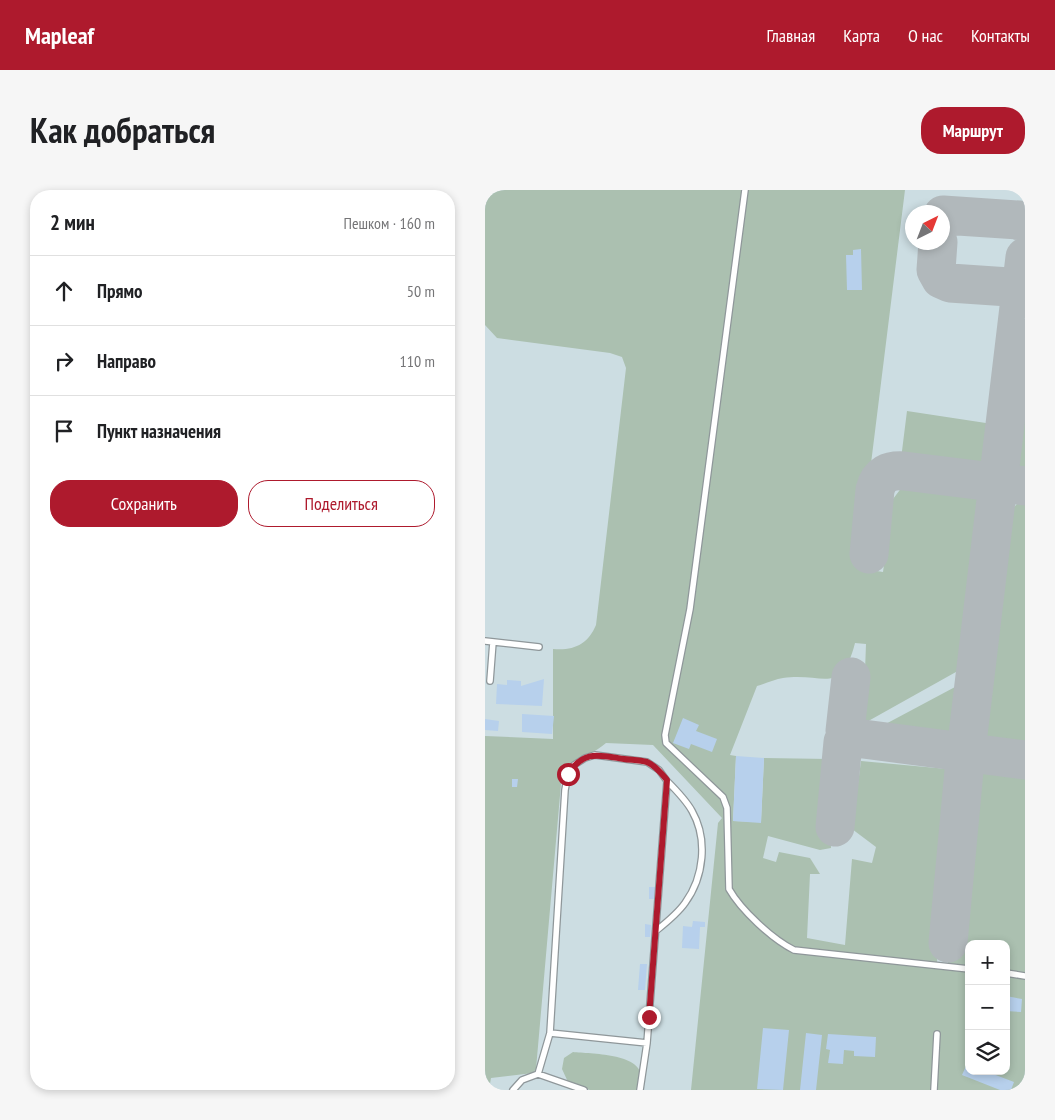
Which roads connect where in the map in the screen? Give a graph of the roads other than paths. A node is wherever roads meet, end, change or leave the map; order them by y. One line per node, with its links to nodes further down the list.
1 (745, 190): 8 (lane)
2 (485, 641): 3 (lane)
3 (493, 642): 4 (lane); 5 (lane)
4 (539, 647)
5 (490, 681)
6 (667, 780): 7 (lane); 7 (lane); 11 (lane)
7 (657, 930): 13 (lane)
8 (965, 969)
9 (1010, 974): 10 (lane)
10 (1025, 976)
11 (550, 1032): 13 (lane); 14 (lane)
12 (937, 1034): 18 (lane)
13 (647, 1043): 17 (lane)
14 (538, 1074): 15 (lane); 16 (lane)
15 (513, 1090)
16 (584, 1090)
17 (640, 1090)
18 (934, 1090)

